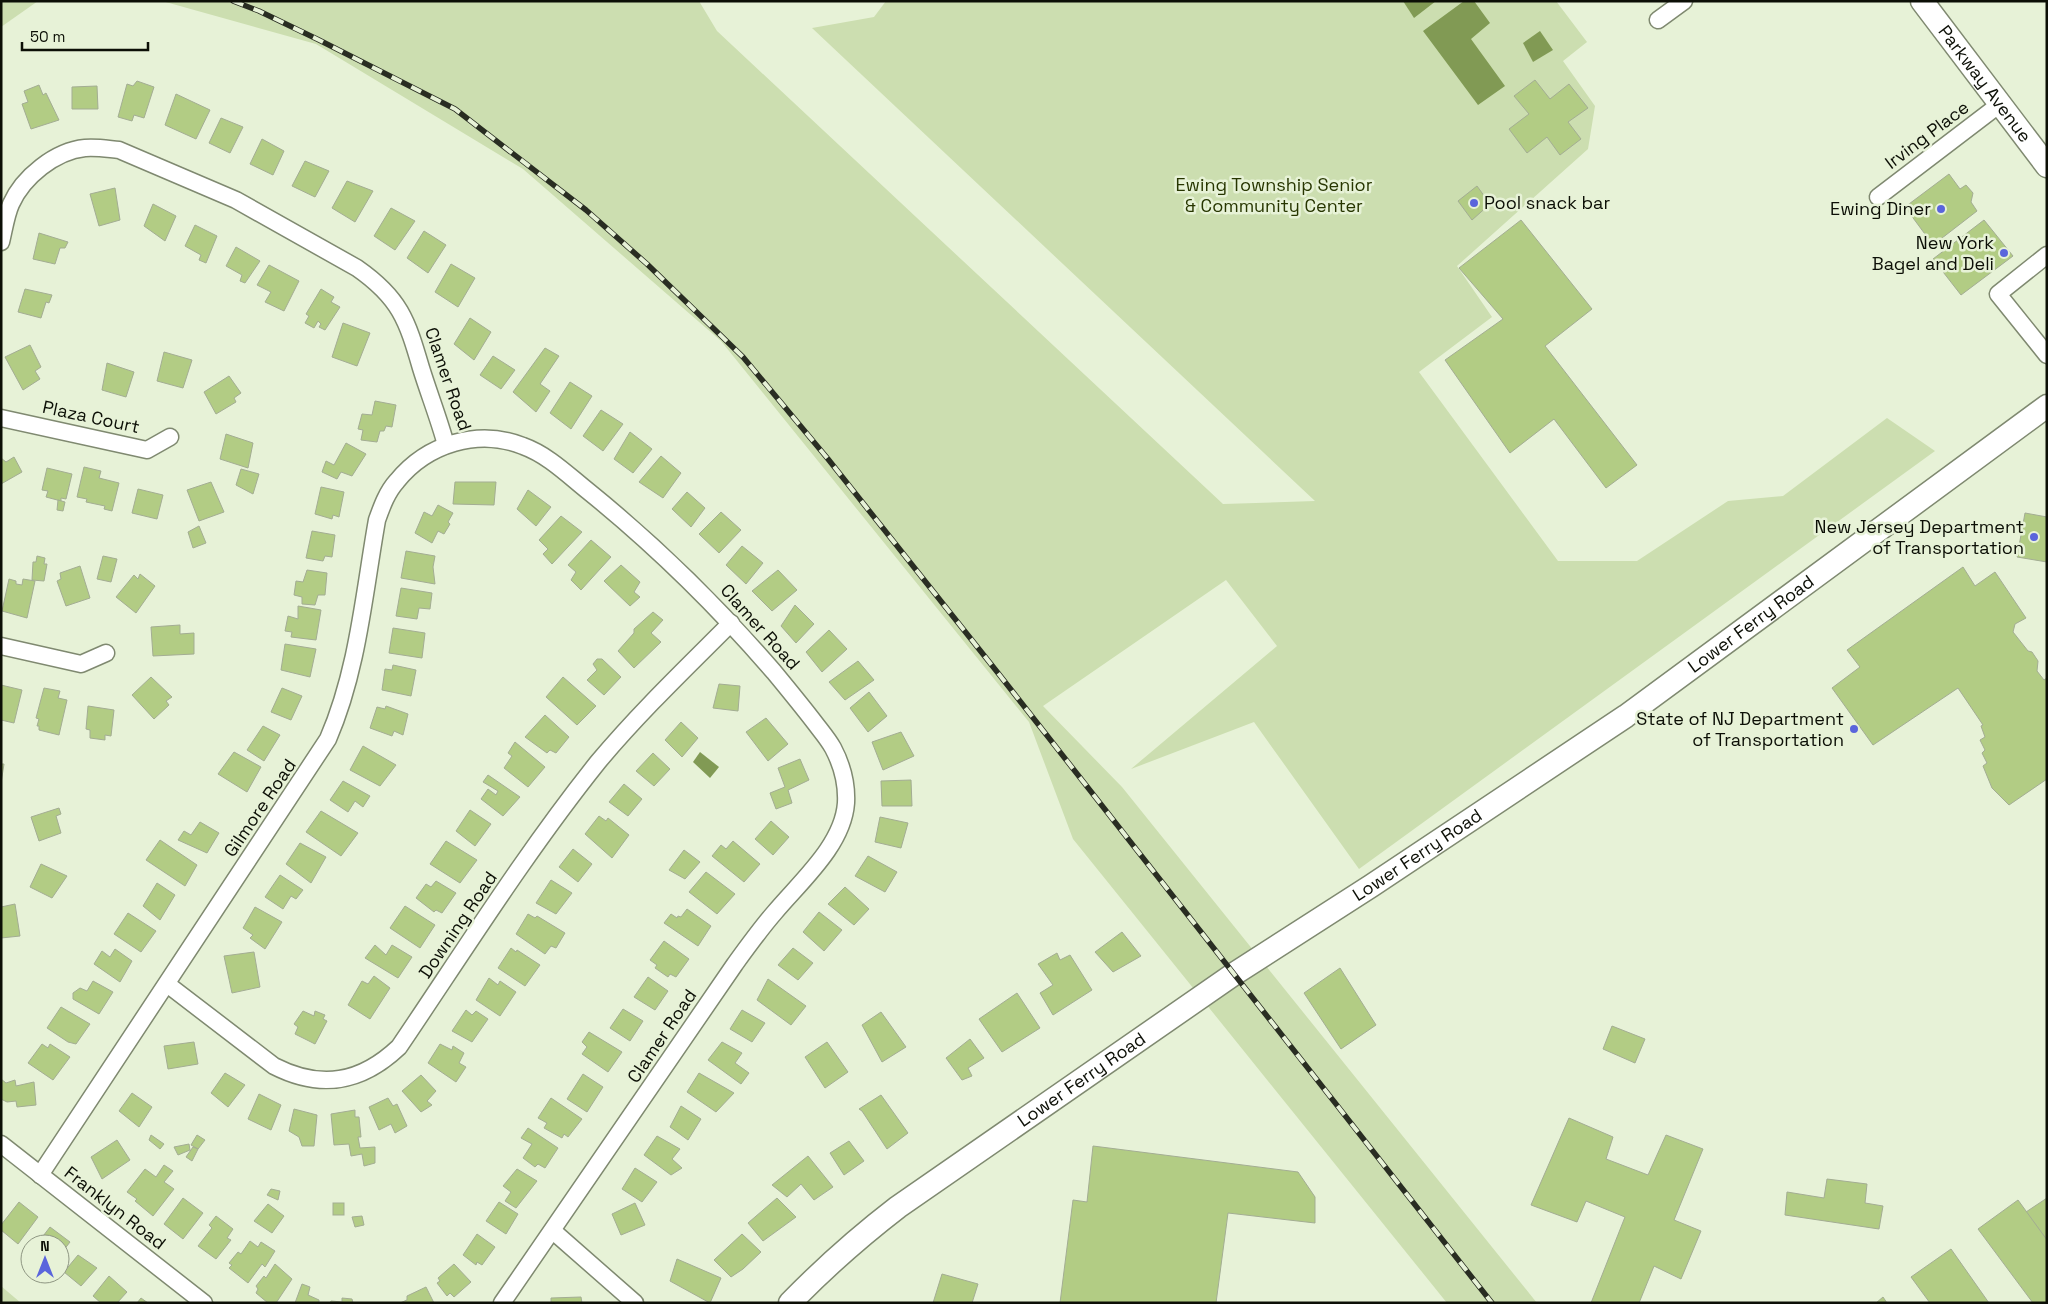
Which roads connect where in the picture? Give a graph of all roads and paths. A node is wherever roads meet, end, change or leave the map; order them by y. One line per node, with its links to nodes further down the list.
1 (1684, 1): 3 (street)
2 (1922, 1): 4 (street, Parkway Avenue)
3 (1658, 20)
4 (2000, 104): 5 (street, Parkway Avenue); 6 (street, Irving Place)
5 (2047, 166)
6 (1878, 197)
7 (1, 242): 13 (street, Clamer Road)
8 (2047, 255): 9 (street)
9 (2047, 355)
10 (2047, 406): 24 (street, Lower Ferry Road)
11 (1, 418): 12 (street, Plaza Court)
12 (170, 437)
13 (446, 445): 14 (street, Clamer Road); 17 (street, Gilmore Road)
14 (731, 623): 17 (street, Downing Road); 20 (street, Clamer Road)
15 (1, 646): 16 (street)
16 (106, 653)
17 (166, 984): 19 (street, Gilmore Road)
18 (1, 1144): 19 (street, Franklyn Road)
19 (40, 1175): 21 (street, Franklyn Road)
20 (553, 1231): 22 (street); 23 (street)
21 (204, 1303)
22 (502, 1303)
23 (635, 1303)
24 (790, 1303)

